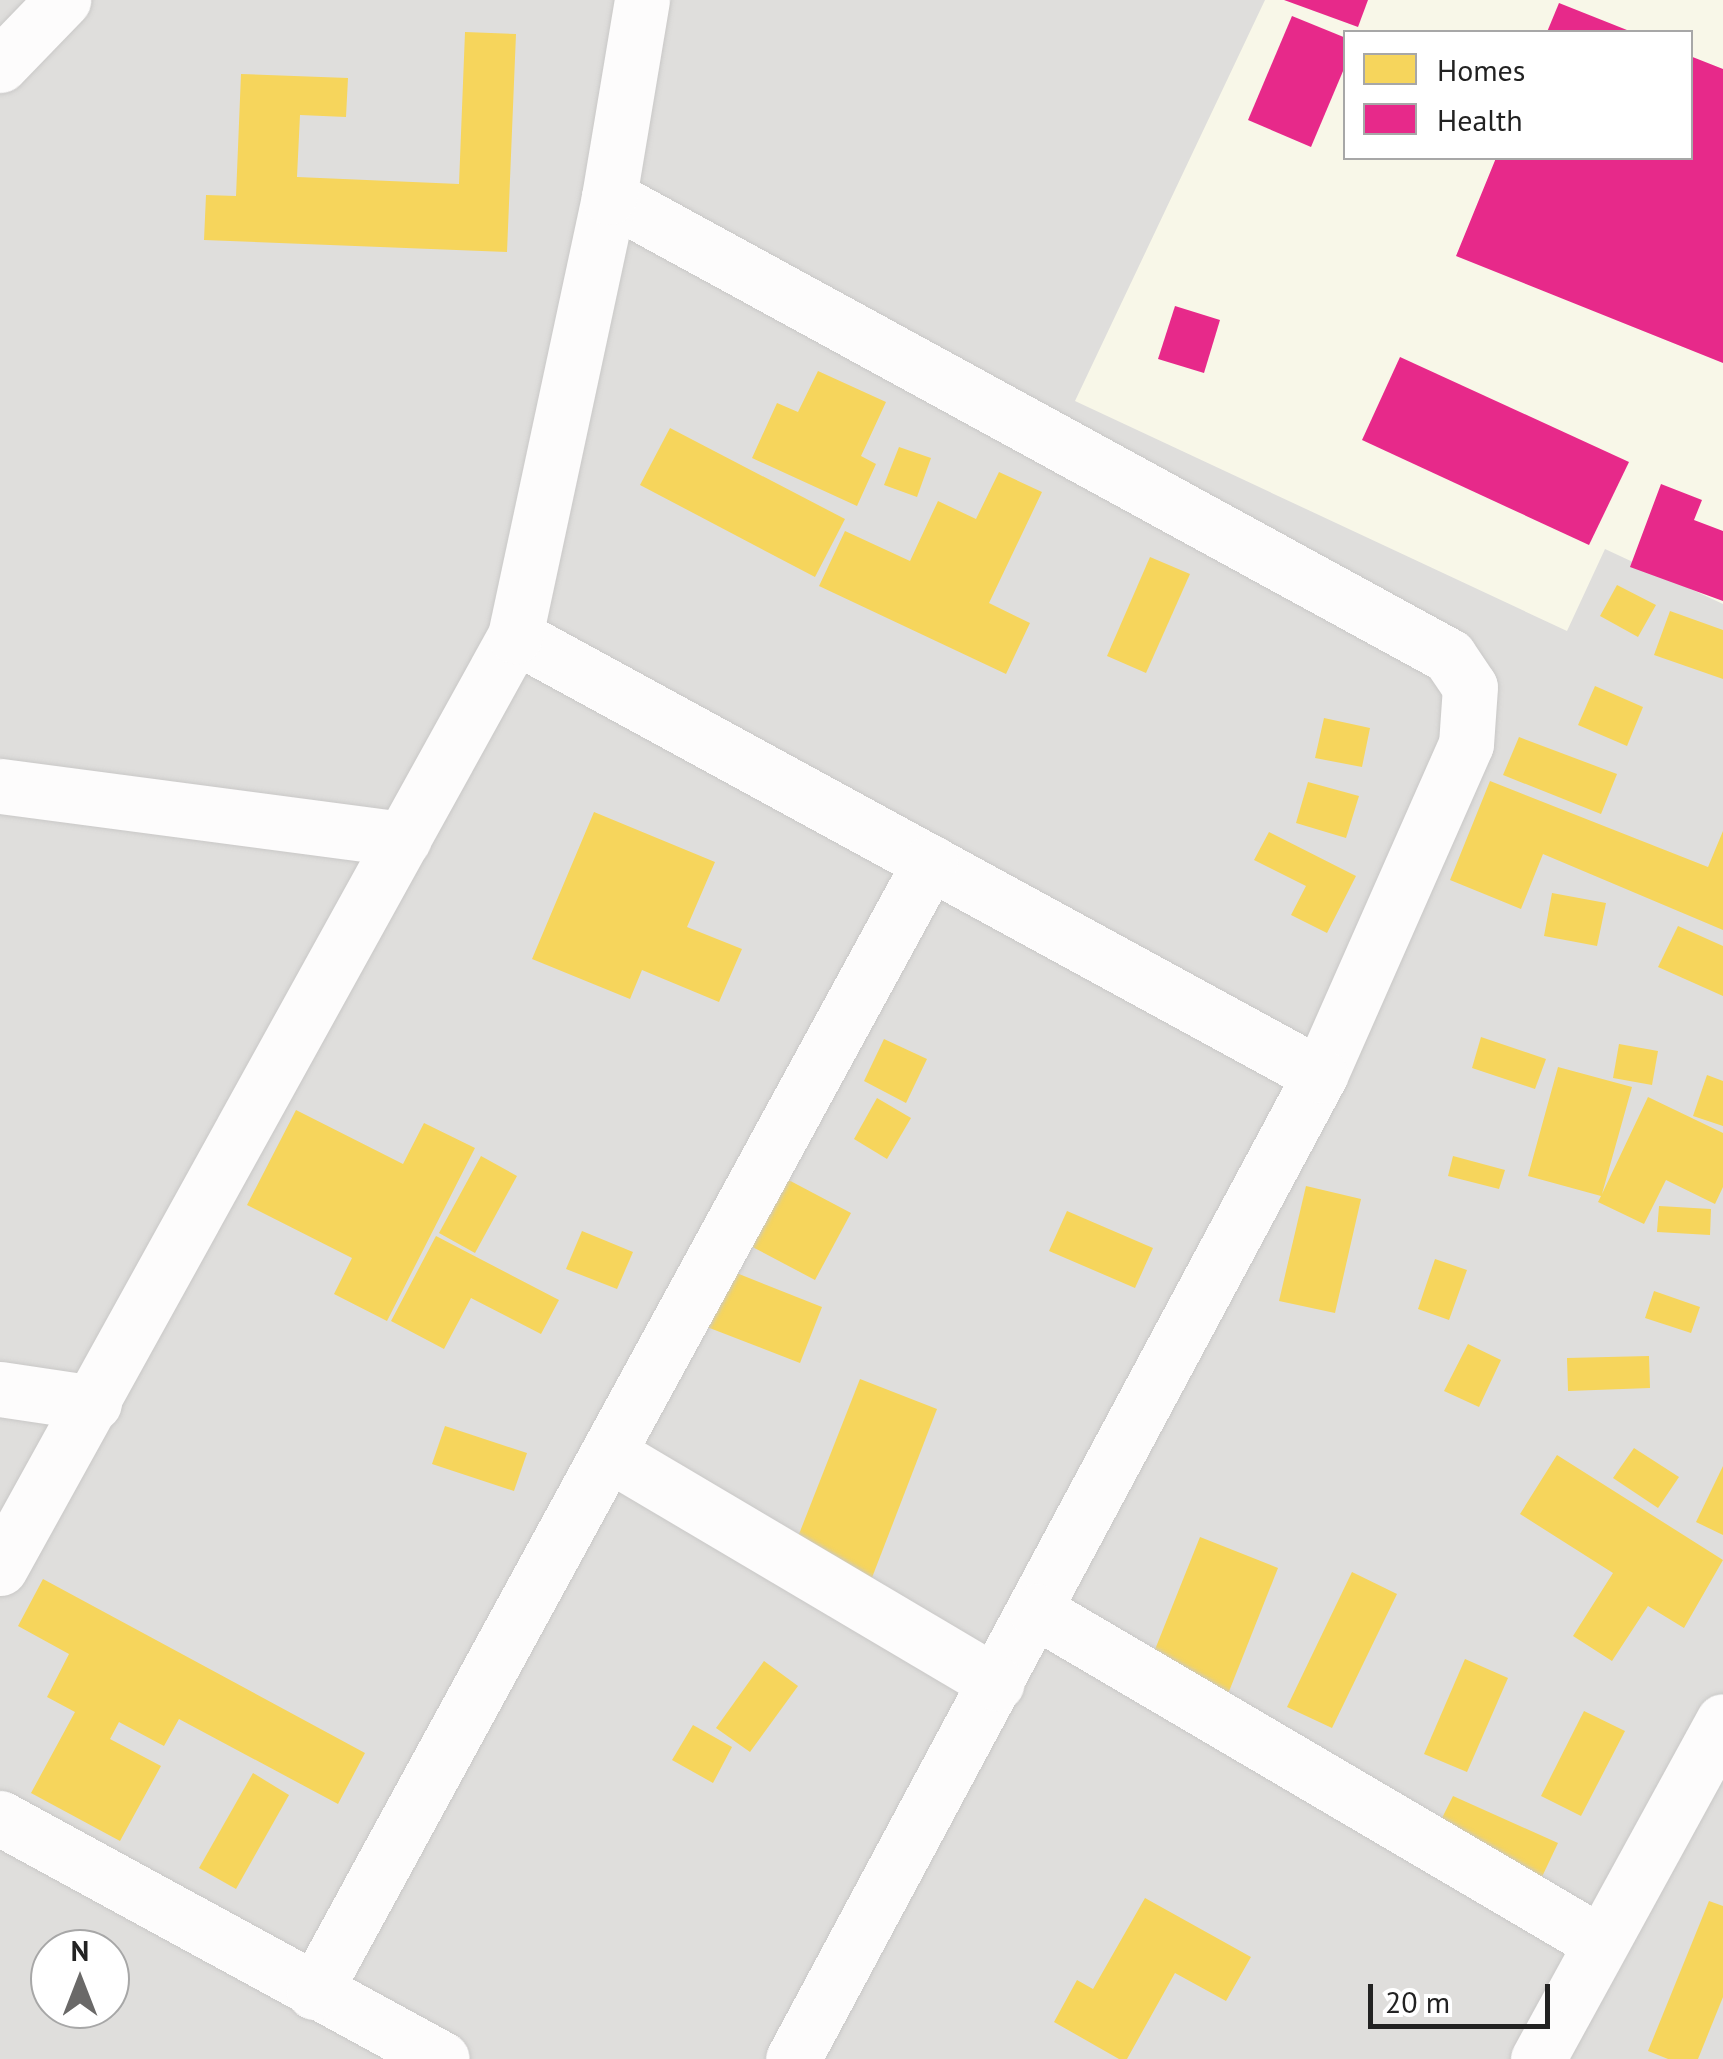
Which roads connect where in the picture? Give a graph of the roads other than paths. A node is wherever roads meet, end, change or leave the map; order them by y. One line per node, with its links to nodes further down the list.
1 (63, 0): 3 (street)
2 (642, 0): 4 (street)
3 (0, 65)
4 (609, 197): 5 (street); 9 (street)
5 (516, 636): 7 (street); 8 (street)
6 (0, 786): 7 (street)
7 (404, 839): 11 (street)
8 (930, 862): 9 (street); 12 (street)
9 (1320, 1075): 14 (street)
10 (0, 1388): 11 (street)
11 (94, 1403): 13 (street)
12 (610, 1455): 15 (street); 19 (street)
13 (0, 1568)
14 (1036, 1611): 15 (street); 18 (street)
15 (997, 1682): 21 (street)
16 (1723, 1721): 18 (street)
17 (0, 1818): 19 (street)
18 (1601, 1943): 22 (street)
19 (314, 1992): 20 (street)
20 (442, 2059)
21 (794, 2059)
22 (1538, 2059)

